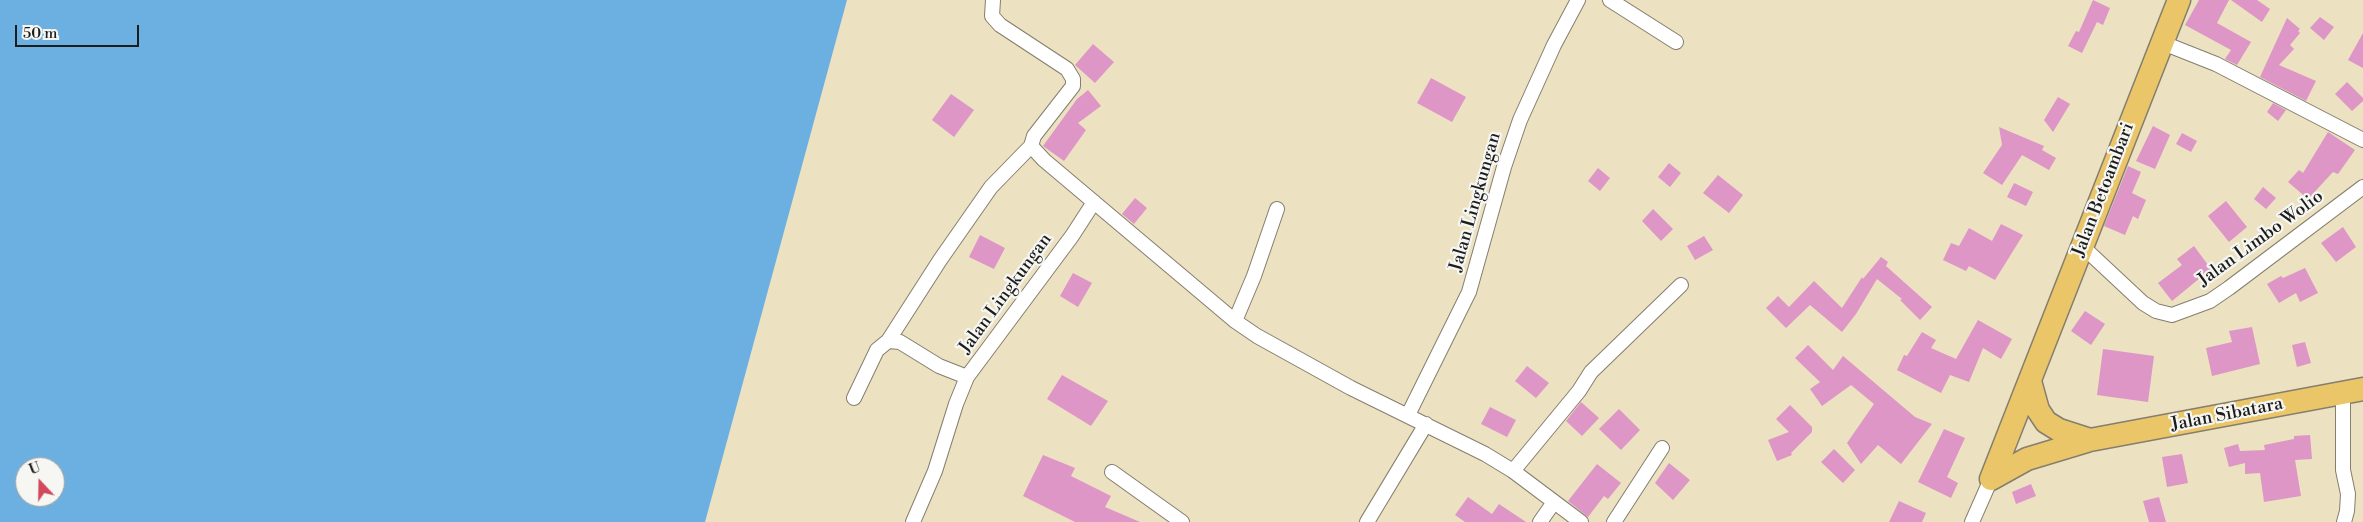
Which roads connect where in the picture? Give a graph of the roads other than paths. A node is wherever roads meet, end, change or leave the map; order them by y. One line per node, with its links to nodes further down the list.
1 (993, 0): 8 (street)
2 (1578, 0): 20 (street, Jalan Lingkungan)
3 (1610, 0): 5 (street)
4 (2180, 0): 6 (main road, Jalan Betoambari)
5 (1676, 42)
6 (2163, 42): 7 (street); 12 (main road, Jalan Betoambari)
7 (2363, 140)
8 (1031, 146): 10 (street); 15 (street)
9 (2363, 187): 12 (street, Jalan Limbo Wolio)
10 (1094, 202): 14 (street); 16 (street, Jalan Lingkungan)
11 (1276, 209): 14 (street)
12 (2082, 246): 17 (main road, Jalan Betoambari)
13 (1681, 285): 24 (street)
14 (1235, 321): 20 (street)
15 (888, 341): 16 (street, Jalan Lingkungan); 19 (street)
16 (967, 377): 28 (street)
17 (2030, 381): 22 (main road, Jalan Sibatara); 26 (main road, Jalan Betoambari)
18 (2353, 391): 22 (main road, Jalan Sibatara); 35 (street)
19 (854, 398)
20 (1408, 415): 21 (street)
21 (1426, 424): 24 (street); 30 (street)
22 (2090, 440): 26 (main road, Jalan Sibatara)
23 (1662, 448): 33 (street)
24 (1513, 470): 27 (street)
25 (1112, 472): 29 (street)
26 (1991, 479): 34 (street)
27 (1554, 502): 31 (street); 32 (street)
28 (913, 522)
29 (1182, 522)
30 (1367, 522)
31 (1540, 522)
32 (1581, 522)
33 (1614, 522)
34 (1972, 522)
35 (2344, 522)

